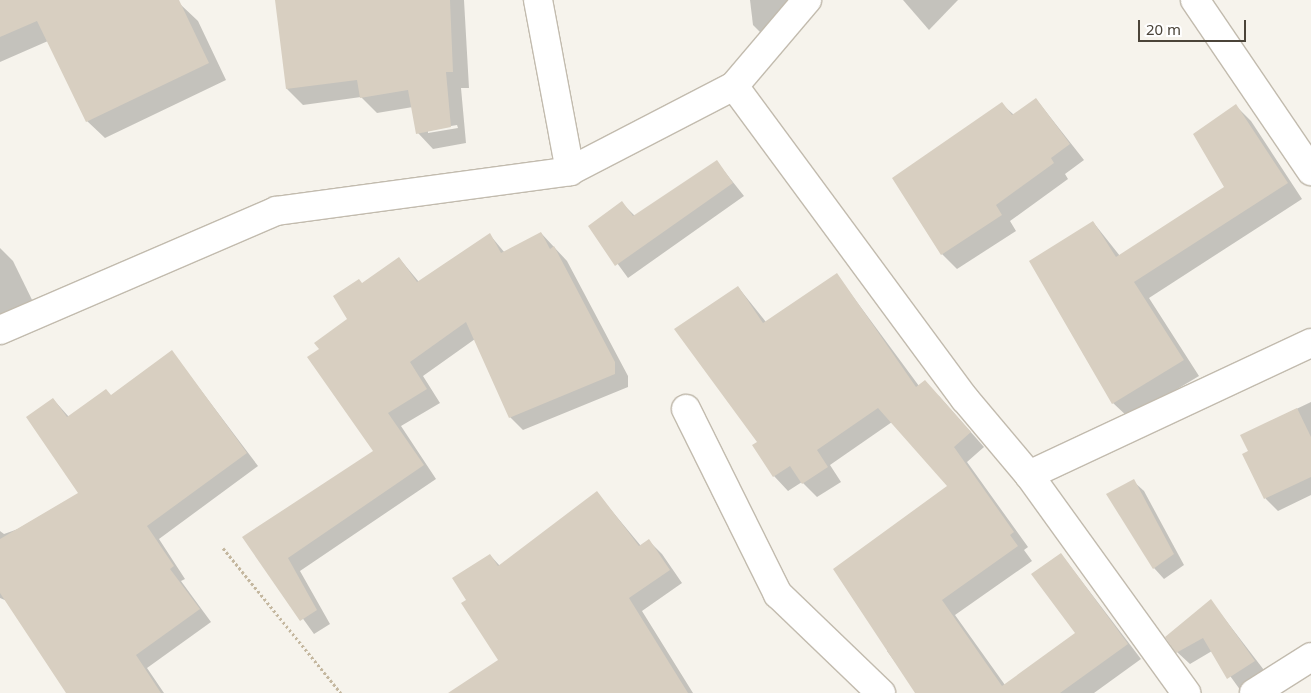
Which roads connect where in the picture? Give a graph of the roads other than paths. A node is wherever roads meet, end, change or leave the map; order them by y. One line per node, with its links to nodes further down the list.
1 (538, 0): 5 (street)
2 (806, 0): 4 (street)
3 (1195, 0): 6 (street)
4 (734, 86): 5 (street); 10 (street)
5 (570, 171): 7 (street)
6 (1311, 172)
7 (0, 330)
8 (1311, 343): 10 (street)
9 (686, 408): 12 (street)
10 (1029, 475): 13 (street)
11 (1311, 657): 14 (street)
12 (882, 693)
13 (1186, 693)
14 (1254, 693)

